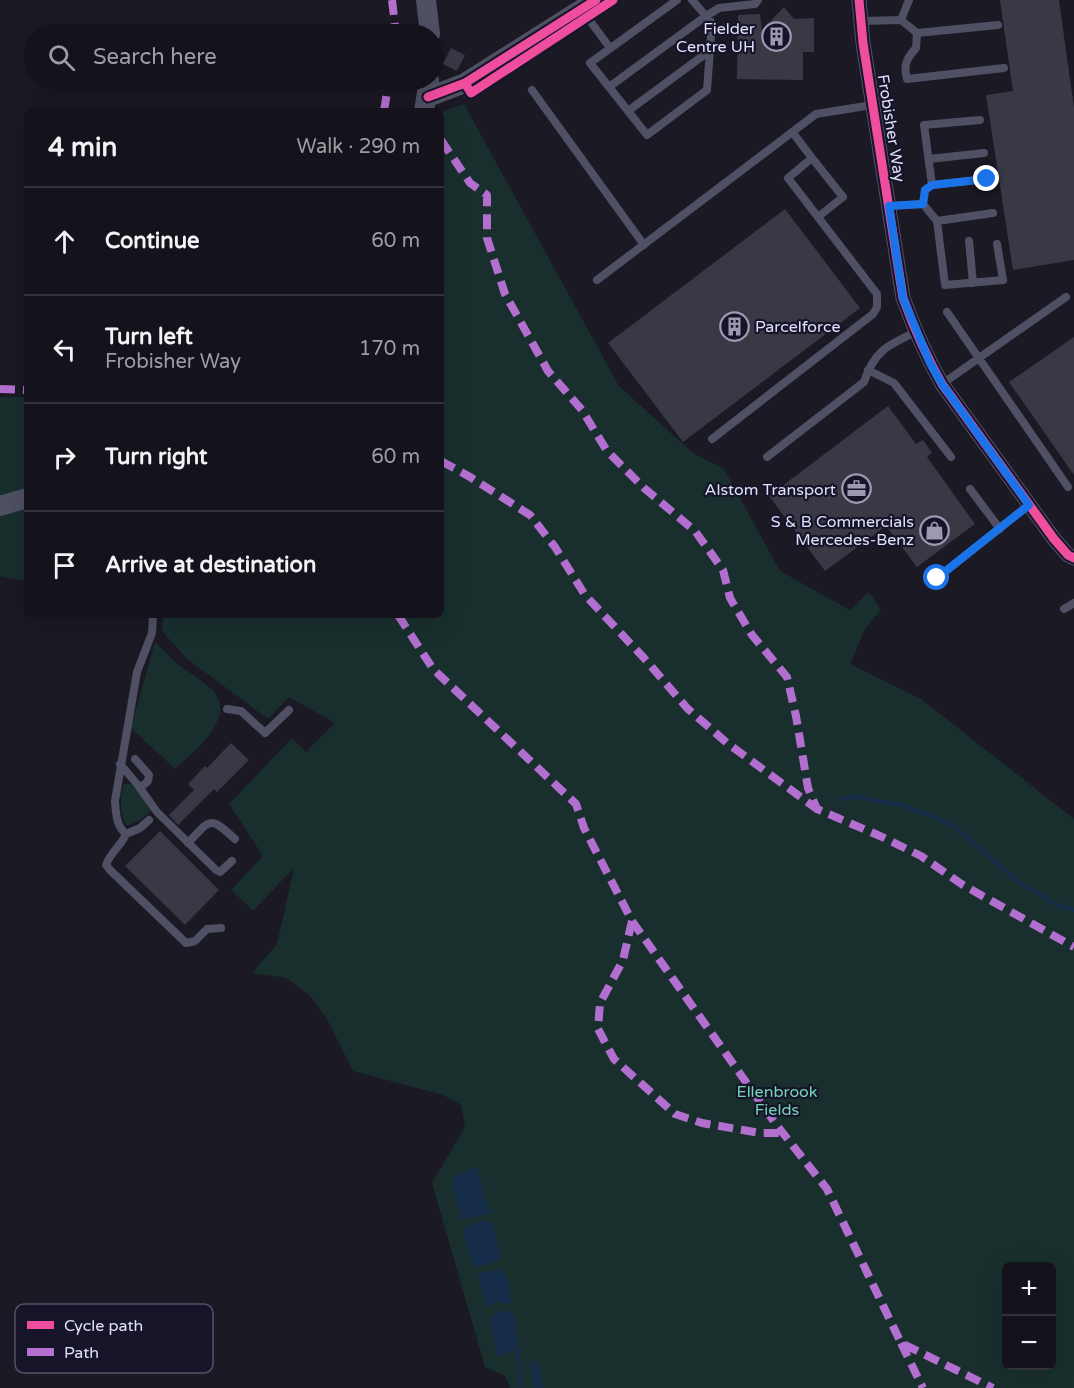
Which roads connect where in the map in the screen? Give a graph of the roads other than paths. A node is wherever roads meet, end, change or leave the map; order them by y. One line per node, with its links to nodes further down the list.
1 (426, 0): 11 (street)
2 (677, 0): 14 (lane)
3 (692, 0): 8 (lane)
4 (758, 0): 8 (lane)
5 (859, 0): 10 (street, Frobisher Way)
6 (909, 0): 9 (lane)
7 (589, 5): 14 (lane); 19 (street)
8 (706, 15): 15 (lane); 17 (lane)
9 (901, 20): 10 (lane); 13 (lane)
10 (861, 21): 20 (street, Frobisher Way)
11 (429, 24)
12 (998, 25): 13 (lane)
13 (917, 33): 16 (lane)
14 (610, 48): 17 (lane)
15 (712, 49): 21 (lane); 21 (lane)
16 (1004, 68)
17 (609, 87): 21 (lane)
18 (532, 90): 36 (lane)
19 (427, 96)
20 (872, 105): 23 (lane); 30 (street, Frobisher Way)
21 (628, 111)
22 (980, 120): 26 (lane)
23 (793, 133): 25 (lane); 36 (lane)
24 (984, 153): 26 (lane)
25 (812, 158): 32 (lane); 32 (lane)
26 (929, 159): 28 (lane)
27 (987, 179): 28 (lane)
28 (932, 185): 29 (lane)
29 (923, 204): 30 (lane); 33 (lane)
30 (889, 206): 41 (street, Frobisher Way)
31 (993, 213): 33 (lane)
32 (818, 217): 45 (lane)
33 (937, 221): 38 (lane)
34 (969, 241): 38 (lane)
35 (997, 244): 38 (lane)
36 (644, 245): 37 (lane)
37 (597, 280)
38 (973, 283)
39 (1066, 297): 42 (lane)
40 (947, 312): 42 (lane)
41 (916, 332): 43 (lane); 44 (street, Frobisher Way)
42 (979, 358): 44 (lane); 48 (lane)
43 (868, 370): 46 (lane); 47 (lane)
44 (942, 384): 51 (street, Frobisher Way)
45 (712, 439)
46 (767, 457)
47 (951, 457)
48 (1068, 487)
49 (970, 489): 53 (lane)
50 (24, 499): 52 (street)
51 (1029, 505): 53 (lane); 54 (street, Frobisher Way)
52 (0, 506)
53 (1000, 528): 57 (lane)
54 (1054, 539): 55 (street); 56 (street, Frobisher Way)
55 (1074, 543)
56 (1074, 558)
57 (937, 578)
58 (1074, 603): 59 (lane)
59 (1064, 609)
60 (153, 618): 64 (lane)
61 (227, 709): 62 (lane)
62 (289, 710)
63 (135, 759): 65 (lane)
64 (120, 764): 65 (lane); 67 (lane)
65 (140, 788): 69 (lane)
66 (149, 820): 67 (lane)
67 (126, 834): 71 (lane)
68 (235, 839): 69 (lane)
69 (188, 843): 70 (lane)
70 (232, 861)
71 (221, 928)

